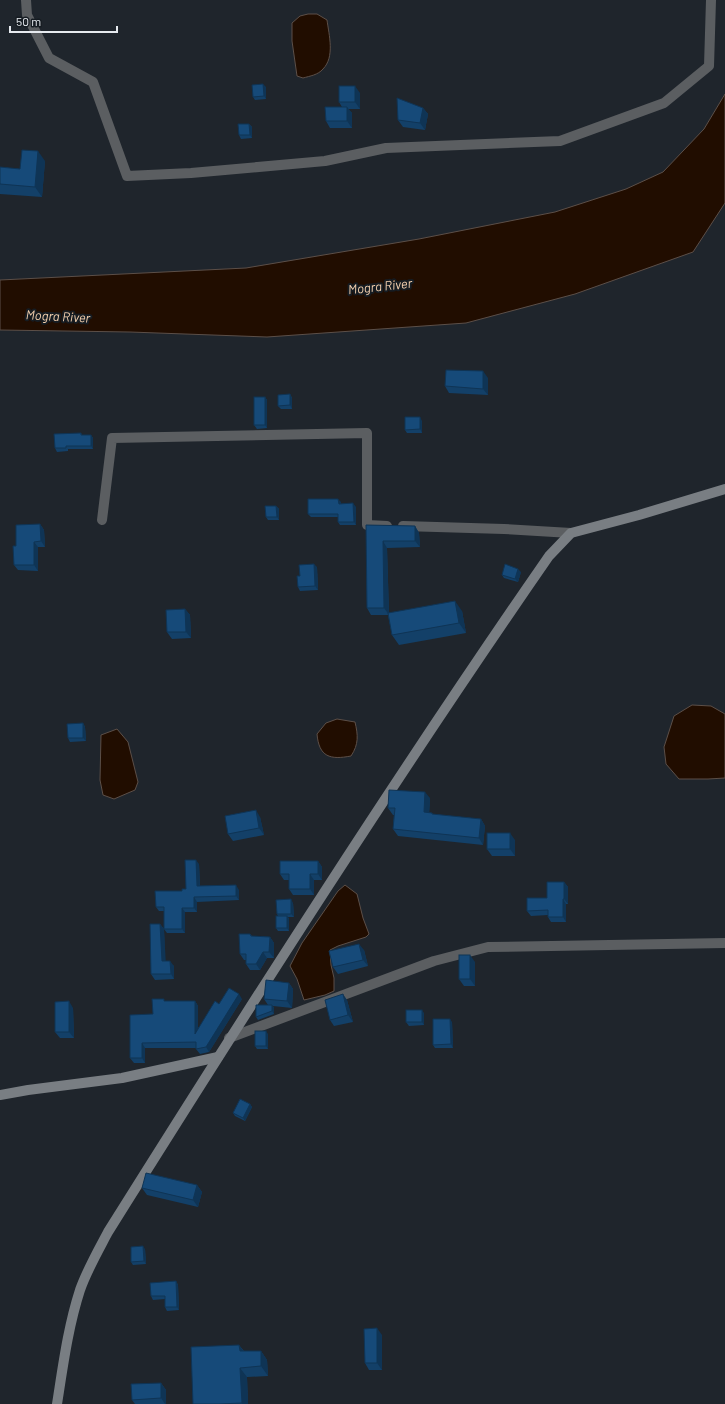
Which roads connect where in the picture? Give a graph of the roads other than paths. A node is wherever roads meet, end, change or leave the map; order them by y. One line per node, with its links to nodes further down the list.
1 (26, 0): 2 (street)
2 (711, 0)
3 (725, 490): 5 (street)
4 (102, 520): 5 (street)
5 (570, 533): 7 (street)
6 (725, 943): 7 (street)
7 (229, 1038): 8 (street)
8 (218, 1057): 9 (street); 10 (street)
9 (0, 1095)
10 (57, 1404)

